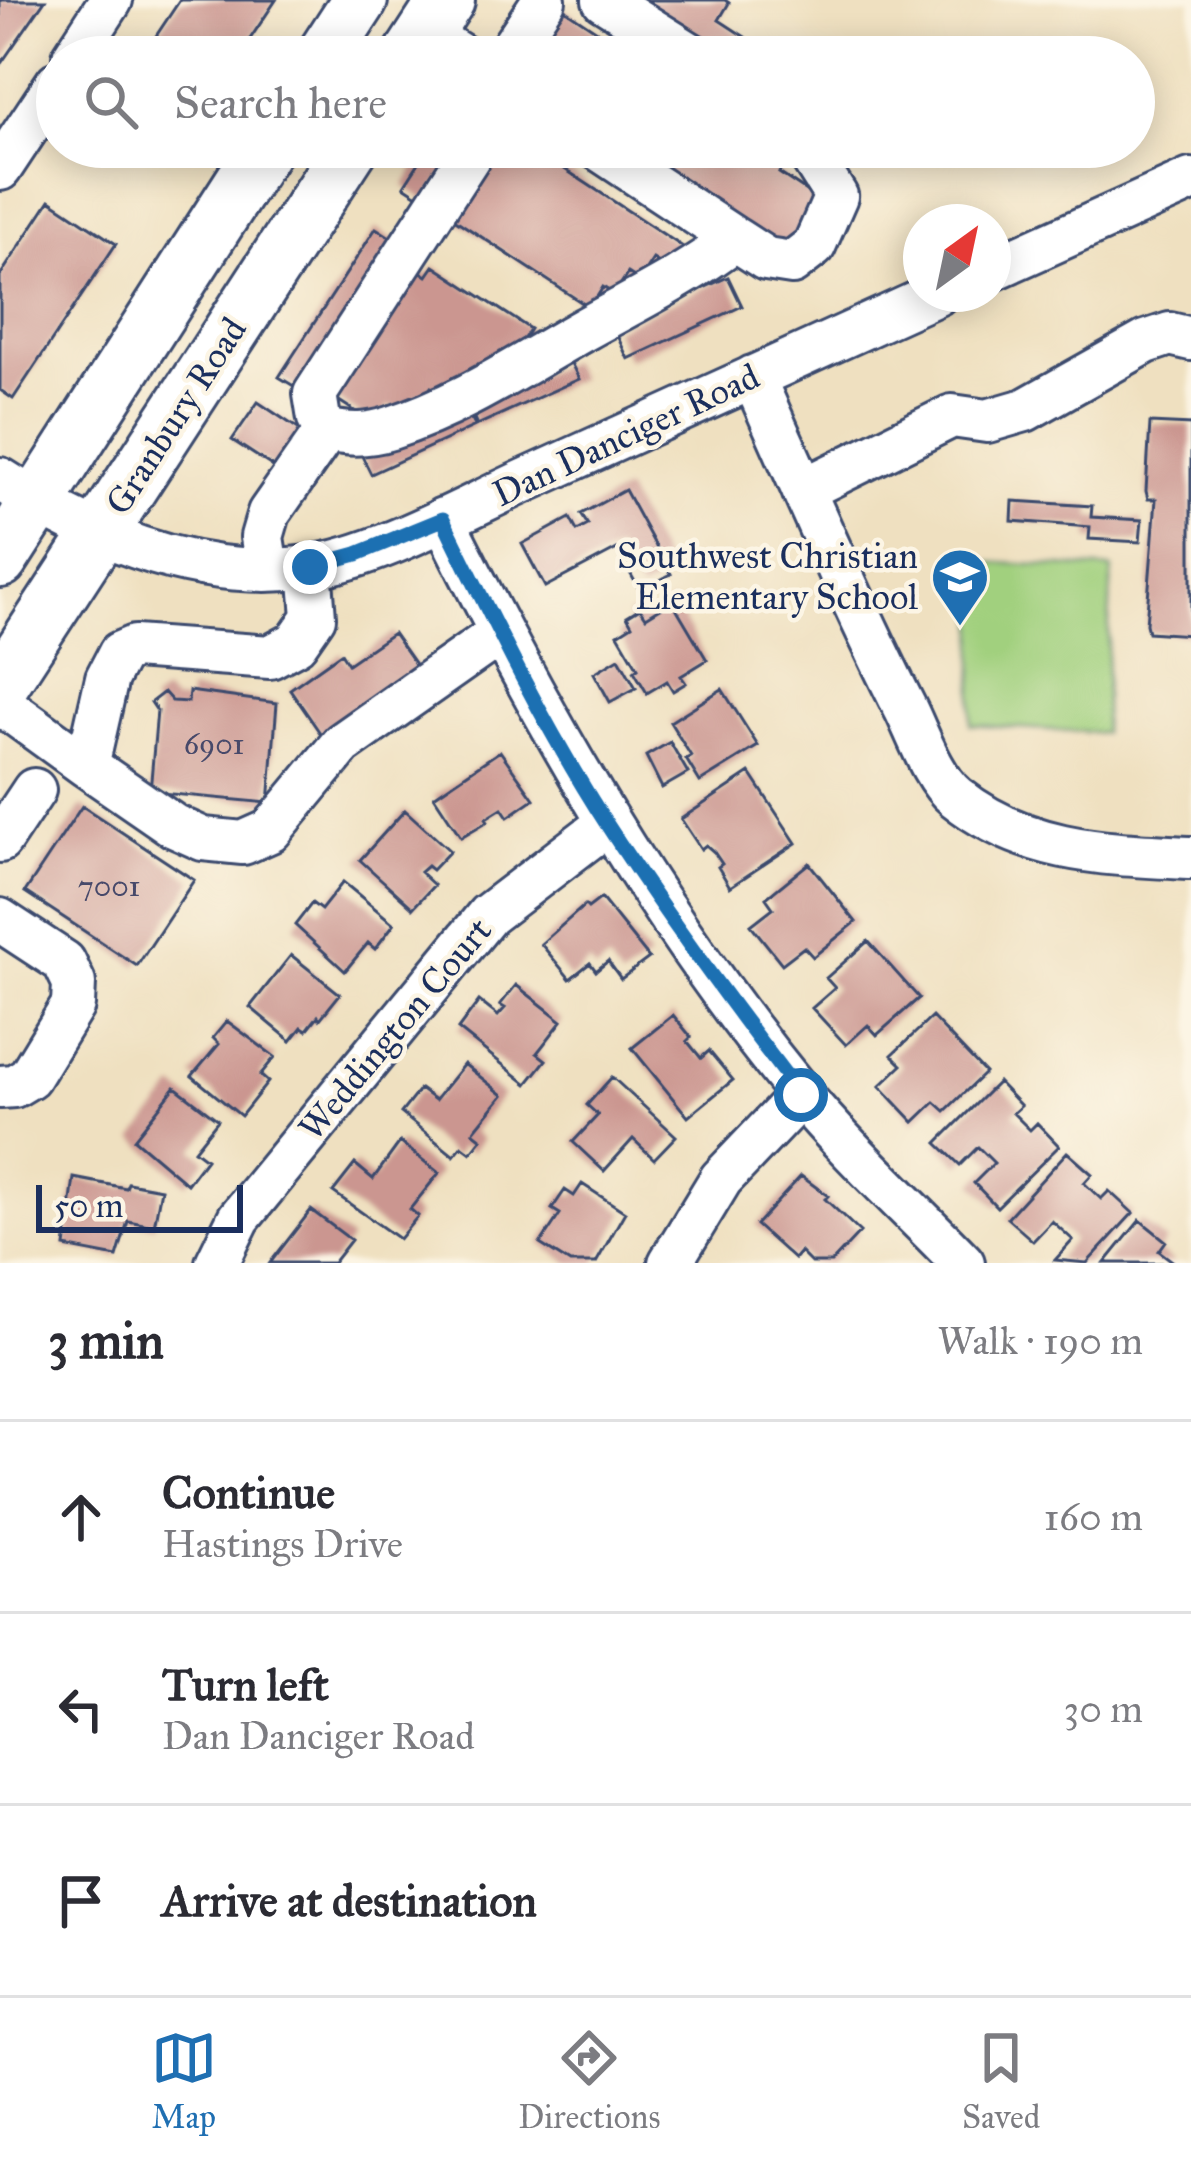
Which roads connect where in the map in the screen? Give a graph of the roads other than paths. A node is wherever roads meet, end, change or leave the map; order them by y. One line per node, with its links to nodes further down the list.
1 (111, 0): 5 (street)
2 (360, 0): 6 (main road)
3 (544, 0): 7 (street)
4 (604, 0): 8 (street)
5 (88, 36)
6 (337, 36)
7 (520, 36)
8 (661, 36)
9 (36, 115): 15 (street)
10 (251, 168): 24 (main road, Granbury Road)
11 (337, 168): 26 (main road, Granbury Road)
12 (461, 168): 22 (street)
13 (628, 168): 17 (street)
14 (819, 168): 17 (street)
15 (0, 169)
16 (1191, 180): 18 (street)
17 (735, 239): 22 (street)
18 (1011, 261)
19 (903, 309): 21 (street, Dan Danciger Road)
20 (1191, 339): 23 (street)
21 (753, 377): 23 (street); 25 (street, Dan Danciger Road)
22 (327, 430): 29 (street)
23 (802, 490): 37 (street)
24 (18, 491): 26 (street, Dan Danciger Road); 27 (main road, Granbury Road)
25 (443, 519): 28 (street, Dan Danciger Road); 30 (street)
26 (100, 533): 29 (street, Dan Danciger Road); 31 (main road, Granbury Road)
27 (0, 560)
28 (310, 567): 29 (street, Dan Danciger Road); 33 (street)
29 (267, 568)
30 (500, 633): 33 (street); 35 (street)
31 (0, 686)
32 (0, 703): 33 (street)
33 (87, 766)
34 (34, 790): 36 (street)
35 (607, 824): 40 (street); 41 (street, Weddington Court)
36 (0, 841)
37 (1191, 858)
38 (0, 920): 39 (street)
39 (0, 1087)
40 (801, 1095): 42 (street); 43 (street)
41 (217, 1263)
42 (670, 1263)
43 (963, 1263)

